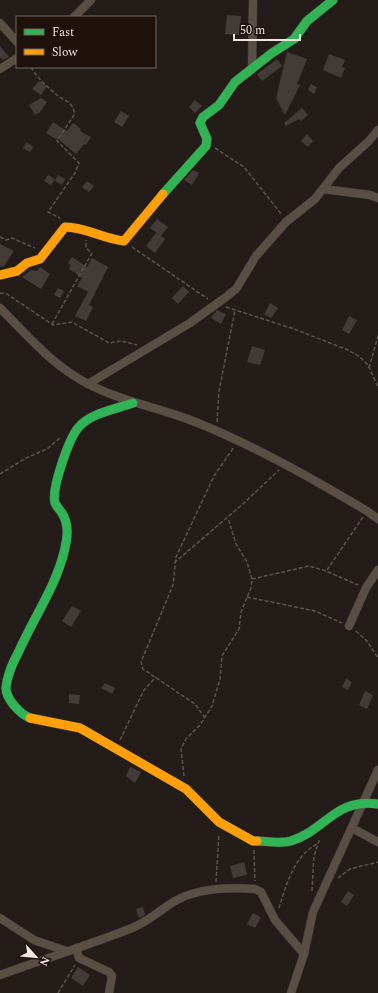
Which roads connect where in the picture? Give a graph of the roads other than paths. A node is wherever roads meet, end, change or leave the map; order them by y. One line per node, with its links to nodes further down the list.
1 (91, 0): 4 (street)
2 (253, 0): 8 (street)
3 (333, 0): 8 (street)
4 (75, 16)
5 (0, 23): 6 (street)
6 (16, 41)
7 (16, 59): 9 (street)
8 (252, 68): 13 (street)
9 (0, 69)
10 (378, 130): 11 (street)
11 (323, 189): 12 (street); 15 (street)
12 (378, 198)
13 (0, 275)
14 (0, 308): 15 (street)
15 (88, 384): 16 (street)
16 (133, 403): 17 (street); 20 (street)
17 (378, 519)
18 (378, 570): 19 (street)
19 (350, 626)
20 (3, 690): 22 (street)
21 (378, 770): 22 (street)
22 (364, 802): 23 (street); 24 (street)
23 (378, 804)
24 (352, 828): 25 (street); 29 (street)
25 (378, 842)
26 (0, 918): 28 (street)
27 (76, 948): 28 (street); 29 (street); 31 (street)
28 (66, 951): 30 (street)
29 (304, 954): 32 (street)
30 (0, 975)
31 (109, 993)
32 (291, 993)

